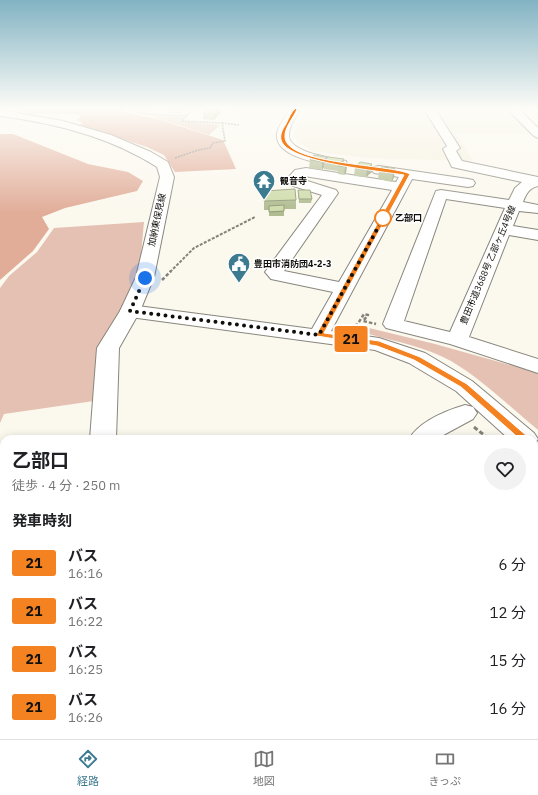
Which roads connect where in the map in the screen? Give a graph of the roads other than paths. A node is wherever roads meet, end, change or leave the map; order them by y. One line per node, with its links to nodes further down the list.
1 (122, 143): 15 (street, 加納東保見線)
2 (286, 143): 4 (street)
3 (451, 143): 7 (street)
4 (354, 166)
5 (369, 168): 6 (street)
6 (404, 181): 8 (street); 14 (street); 14 (street)
7 (538, 181): 10 (street)
8 (483, 186)
9 (538, 194): 10 (street)
10 (513, 195): 11 (street); 12 (street, 豊田市道3688号 乙部ヶ丘4号線); 17 (street)
11 (538, 209)
12 (503, 229): 13 (street); 17 (street, 豊田市道3688号 乙部ヶ丘4号線)
13 (538, 235)
14 (344, 288): 16 (street)
15 (130, 311): 16 (street); 20 (street, 加納東保見線)
16 (319, 335): 22 (street)
17 (457, 340): 18 (street)
18 (538, 366)
19 (465, 413): 21 (street)
20 (103, 435)
21 (426, 435)
22 (520, 435)

